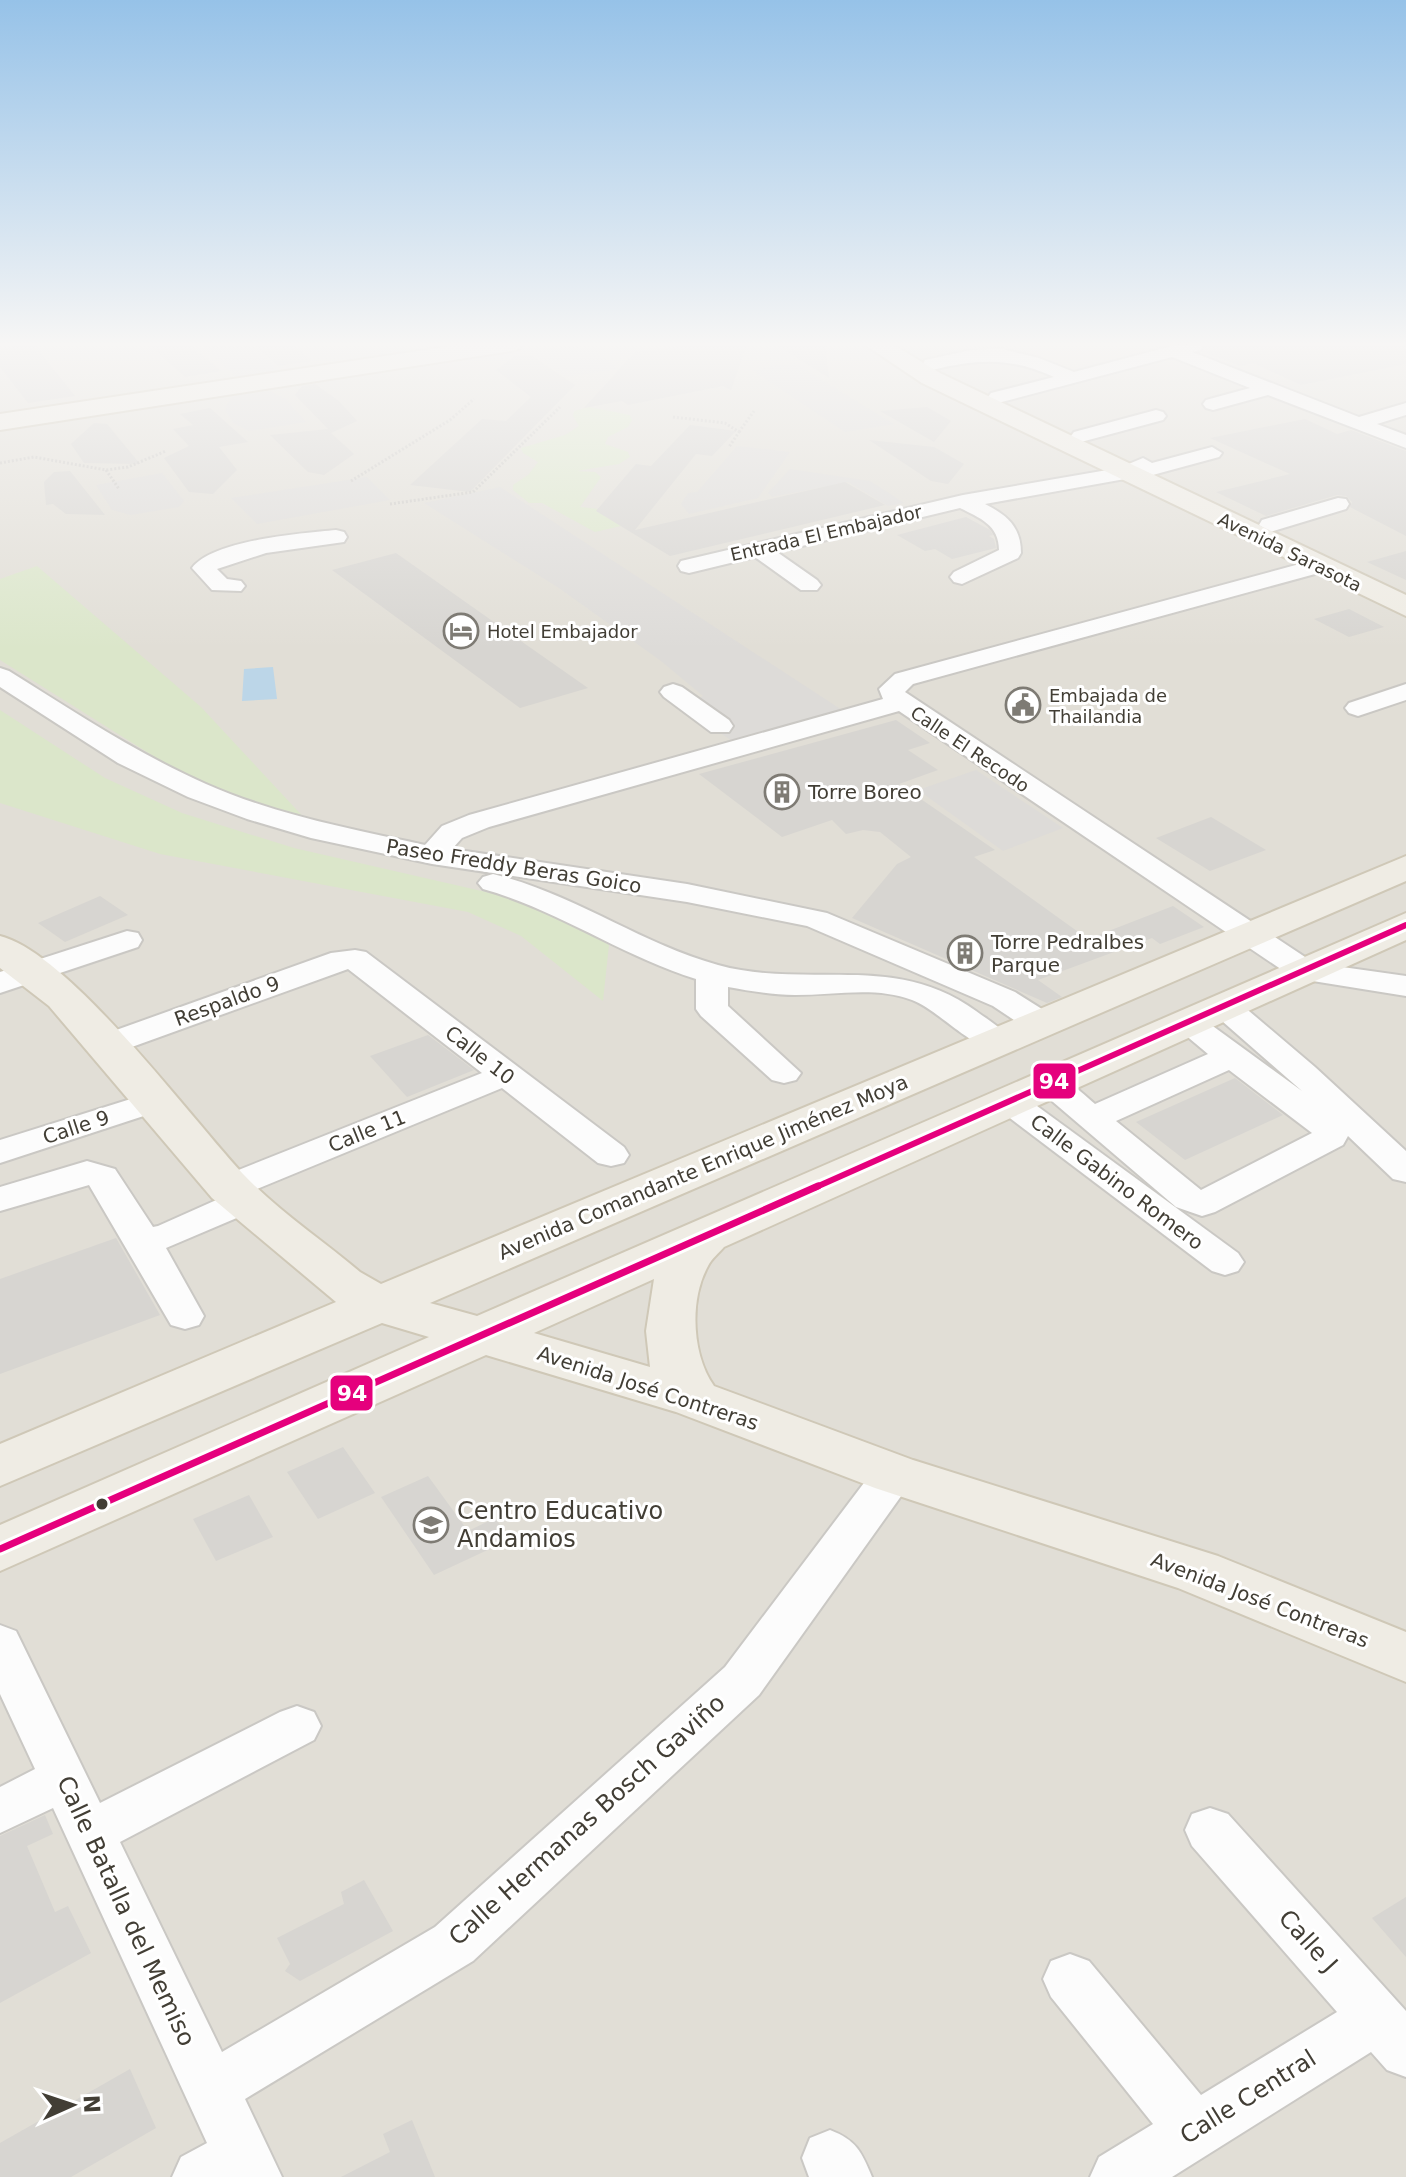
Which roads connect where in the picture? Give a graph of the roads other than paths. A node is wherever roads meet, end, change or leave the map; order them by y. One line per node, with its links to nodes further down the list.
1 (1085, 446): 3 (main road, Avenida Sarasota); 4 (street, Entrada El Embajador)
2 (1212, 453): 3 (street, Entrada El Embajador)
3 (1135, 465): 4 (street, Entrada El Embajador); 6 (main road, Avenida Sarasota); 10 (main road, Avenida Sarasota)
4 (963, 501): 8 (street, Entrada El Embajador); 11 (street)
5 (1338, 504): 6 (street)
6 (1270, 525): 14 (main road, Avenida Sarasota)
7 (336, 537): 13 (street)
8 (759, 549): 9 (street, Entrada El Embajador); 12 (street)
9 (689, 566)
10 (1318, 566): 15 (main road, Avenida Sarasota); 20 (street, Calle El Recodo)
11 (962, 577)
12 (809, 585)
13 (233, 586)
14 (1406, 590)
15 (1406, 607)
16 (0, 676): 23 (street, Paseo Freddy Beras Goico)
17 (673, 692): 22 (street)
18 (1406, 692): 21 (street)
19 (0, 700): 30 (street, Paseo Freddy Beras Goico)
20 (901, 702): 23 (street); 28 (street, Calle El Recodo)
21 (1358, 708)
22 (720, 726)
23 (432, 855): 25 (street, Paseo Freddy Beras Goico)
24 (1406, 867): 28 (main road, Avenida Comandante Enrique Jiménez Moya)
25 (687, 893): 26 (street, Paseo Freddy Beras Goico); 30 (street)
26 (816, 919): 35 (street); 38 (street, Paseo Freddy Beras Goico)
27 (1406, 925): 33 (main road)
28 (1249, 934): 33 (street, Calle El Recodo); 38 (main road, Avenida Comandante Enrique Jiménez Moya)
29 (127, 940): 32 (street)
30 (645, 950): 34 (street, Paseo Freddy Beras Goico)
31 (349, 959): 40 (street, Respaldo 9); 43 (street, Calle 10)
32 (11, 968): 40 (main road, Avenida José Contreras)
33 (1305, 971): 36 (street); 37 (main road)
34 (712, 974): 35 (street, Paseo Freddy Beras Goico); 42 (street)
35 (780, 985): 39 (street, Paseo Freddy Beras Goico)
36 (1406, 986)
37 (1206, 1015): 41 (street); 44 (main road); 49 (street)
38 (1041, 1023): 39 (main road, Avenida Comandante Enrique Jiménez Moya)
39 (996, 1042): 55 (main road, Avenida Comandante Enrique Jiménez Moya)
40 (106, 1045): 45 (main road, Avenida José Contreras)
41 (1231, 1056): 46 (street); 46 (street)
42 (784, 1073)
43 (506, 1075): 48 (street, Calle 10); 50 (street, Calle 11)
44 (1029, 1093): 46 (street); 52 (main road); 54 (street, Calle Gabino Romero)
45 (153, 1102): 47 (street, Calle 9); 50 (main road, Avenida José Contreras)
46 (1091, 1119)
47 (0, 1152)
48 (611, 1155)
49 (1406, 1171)
50 (237, 1194): 53 (street, Calle 11); 55 (main road, Avenida José Contreras)
51 (0, 1199): 53 (street)
52 (708, 1235): 57 (main road); 58 (main road)
53 (143, 1241): 56 (street)
54 (1225, 1262)
55 (379, 1305): 57 (main road, Avenida José Contreras); 59 (main road, Avenida Comandante Enrique Jiménez Moya)
56 (185, 1316)
57 (481, 1335): 58 (main road, Avenida José Contreras); 61 (main road)
58 (695, 1399): 60 (main road, Avenida José Contreras)
59 (0, 1466)
60 (894, 1474): 63 (main road, Avenida José Contreras); 71 (street, Calle Hermanas Bosch Gaviño)
61 (0, 1549)
62 (0, 1644): 65 (street, Calle Batalla del Memiso)
63 (1406, 1658)
64 (297, 1726): 68 (street)
65 (64, 1778): 66 (street); 68 (street, Calle Batalla del Memiso)
66 (0, 1811)
67 (1210, 1830): 70 (street, Calle J)
68 (91, 1832): 71 (street, Calle Batalla del Memiso)
69 (1070, 1979): 72 (street)
70 (1391, 2034): 72 (street, Calle Central)
71 (211, 2089): 73 (street, Calle Batalla del Memiso)
72 (1194, 2131): 74 (street, Calle Central)
73 (232, 2170)
74 (1119, 2177)

